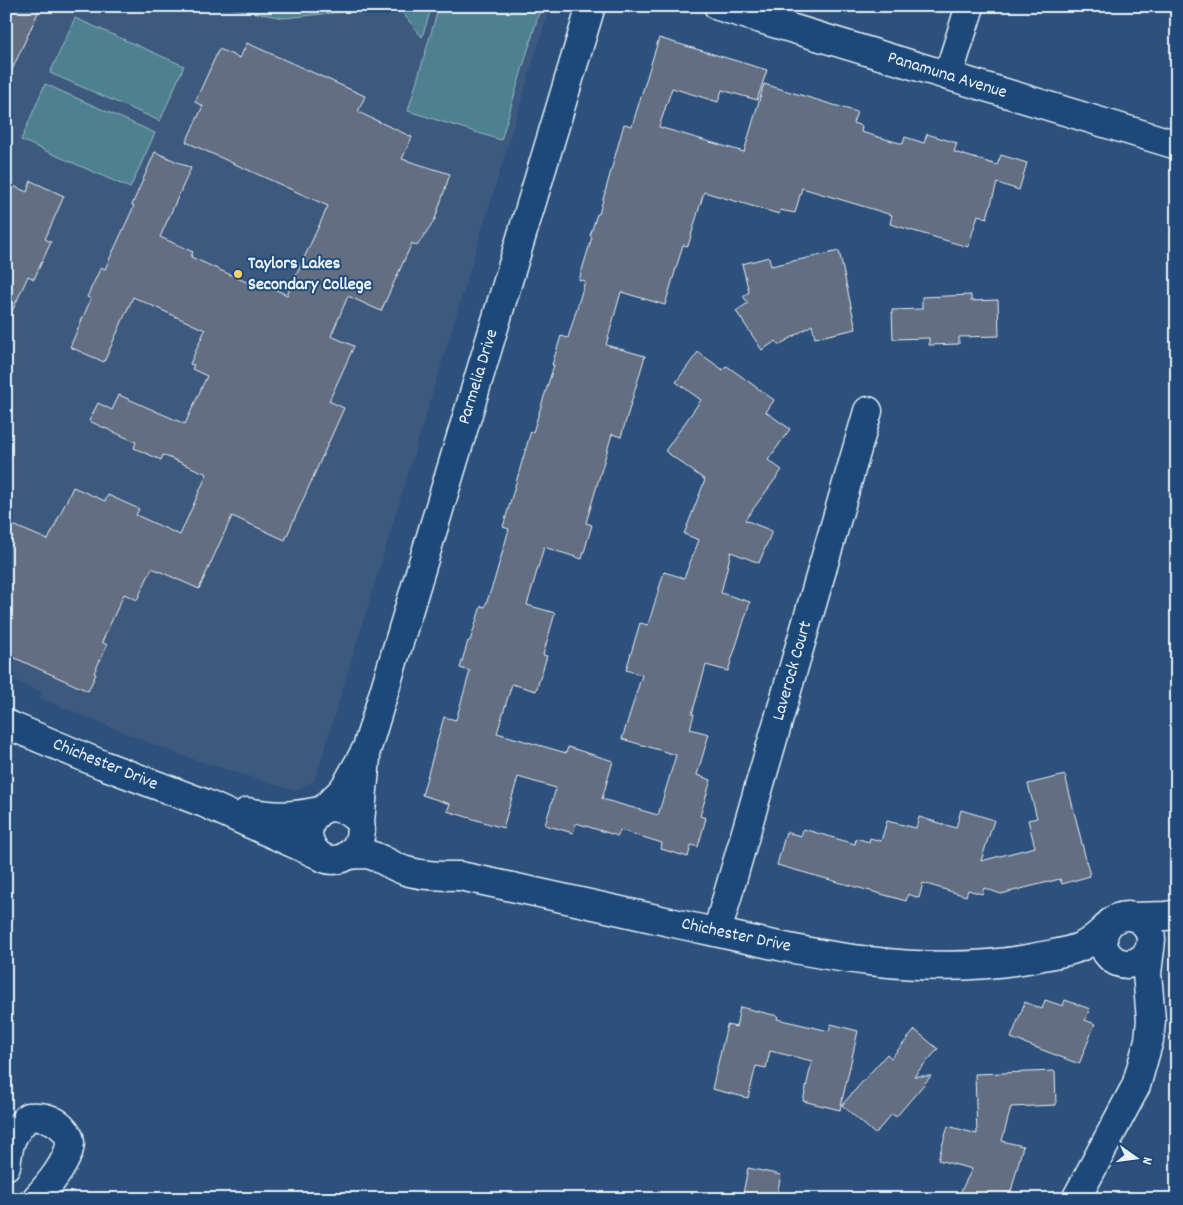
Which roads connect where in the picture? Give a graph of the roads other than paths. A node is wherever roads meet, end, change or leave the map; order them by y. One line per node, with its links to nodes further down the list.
1 (591, 6): 8 (street, Parmelia Drive)
2 (718, 6): 4 (street, Panamuna Avenue)
3 (970, 6): 4 (street)
4 (948, 76): 5 (street, Panamuna Avenue)
5 (1177, 145)
6 (868, 411): 19 (street, Laverock Court)
7 (6, 724): 9 (street, Chichester Drive)
8 (367, 748): 10 (street, Parmelia Drive); 11 (street, Parmelia Drive)
9 (204, 803): 10 (street, Chichester Drive); 13 (street, Chichester Drive)
10 (322, 810): 11 (street); 13 (street)
11 (360, 823): 12 (street); 14 (street, Chichester Drive)
12 (350, 854): 13 (street); 14 (street, Chichester Drive)
13 (319, 855)
14 (460, 876): 19 (street, Chichester Drive)
15 (1177, 914): 16 (street)
16 (1133, 917): 17 (street); 20 (street)
17 (1105, 929): 21 (street, Chichester Drive); 22 (street)
18 (1177, 929): 20 (street)
19 (717, 932): 21 (street, Chichester Drive)
20 (1151, 947): 22 (street); 23 (street)
21 (1016, 961): 22 (street, Chichester Drive)
22 (1116, 962): 23 (street)
23 (1140, 1066): 26 (street)
24 (6, 1166): 25 (street)
25 (36, 1199)
26 (1076, 1199)

